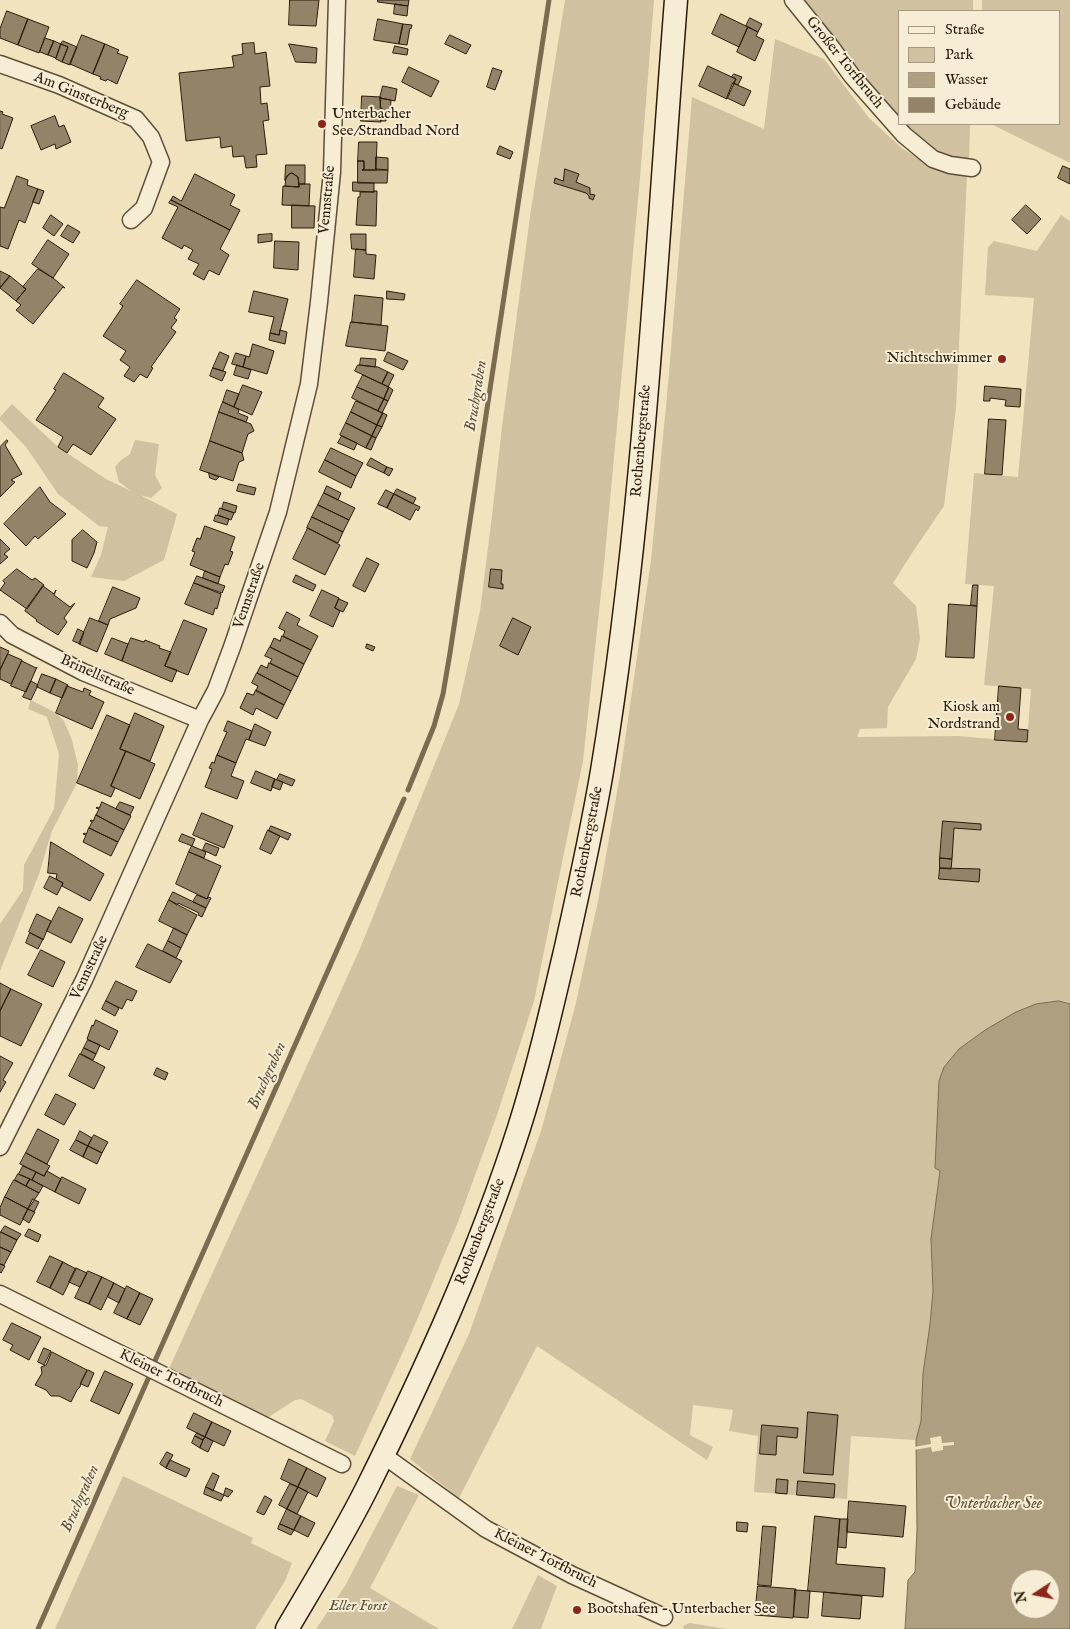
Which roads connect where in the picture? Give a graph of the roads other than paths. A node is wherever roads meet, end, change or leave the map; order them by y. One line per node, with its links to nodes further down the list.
1 (337, 0): 8 (street, Vennstraße)
2 (676, 0): 11 (main road, Rothenbergstraße)
3 (793, 0): 5 (street, Großer Torfbruch)
4 (0, 64): 6 (street, Am Ginsterberg)
5 (972, 168)
6 (131, 220)
7 (0, 623): 8 (street, Brinellstraße)
8 (200, 720): 9 (street, Vennstraße)
9 (0, 1147)
10 (0, 1294): 12 (street, Kleiner Torfbruch)
11 (383, 1455): 13 (street, Kleiner Torfbruch); 14 (main road, Rothenbergstraße)
12 (342, 1464)
13 (664, 1617)
14 (287, 1629)

